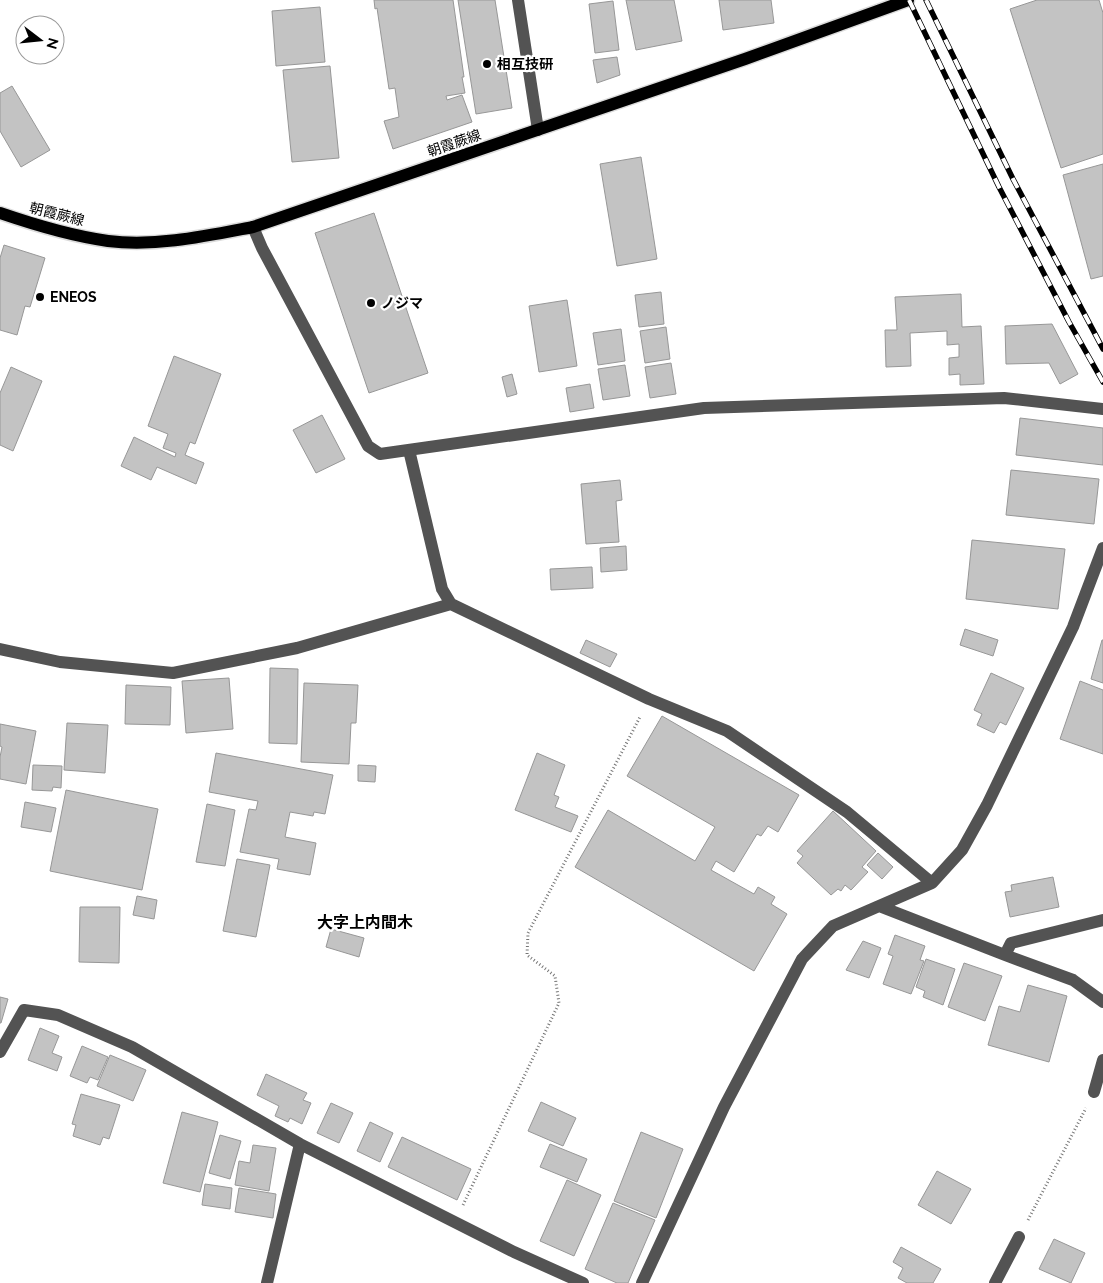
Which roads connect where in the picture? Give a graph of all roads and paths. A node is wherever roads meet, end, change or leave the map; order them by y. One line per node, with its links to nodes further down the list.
1 (518, 0): 3 (street)
2 (908, 0): 3 (main road, 朝霞蕨線)
3 (538, 130): 5 (main road, 朝霞蕨線)
4 (0, 213): 5 (main road, 朝霞蕨線)
5 (253, 227): 7 (street)
6 (1103, 409): 7 (street)
7 (409, 450): 9 (street)
8 (1103, 548): 12 (street)
9 (451, 604): 10 (street); 11 (street)
10 (0, 649)
11 (649, 699): 12 (street); 21 (path)
12 (932, 883): 13 (street)
13 (879, 906): 15 (street); 25 (street)
14 (1103, 920): 15 (street)
15 (1005, 955): 16 (street)
16 (1103, 1002)
17 (0, 1052): 20 (street)
18 (1103, 1060): 19 (street)
19 (1094, 1092): 22 (path)
20 (300, 1144): 21 (street); 23 (street)
21 (455, 1221): 24 (street)
22 (1019, 1237): 26 (street)
23 (267, 1283)
24 (583, 1283)
25 (642, 1283)
26 (996, 1283)

